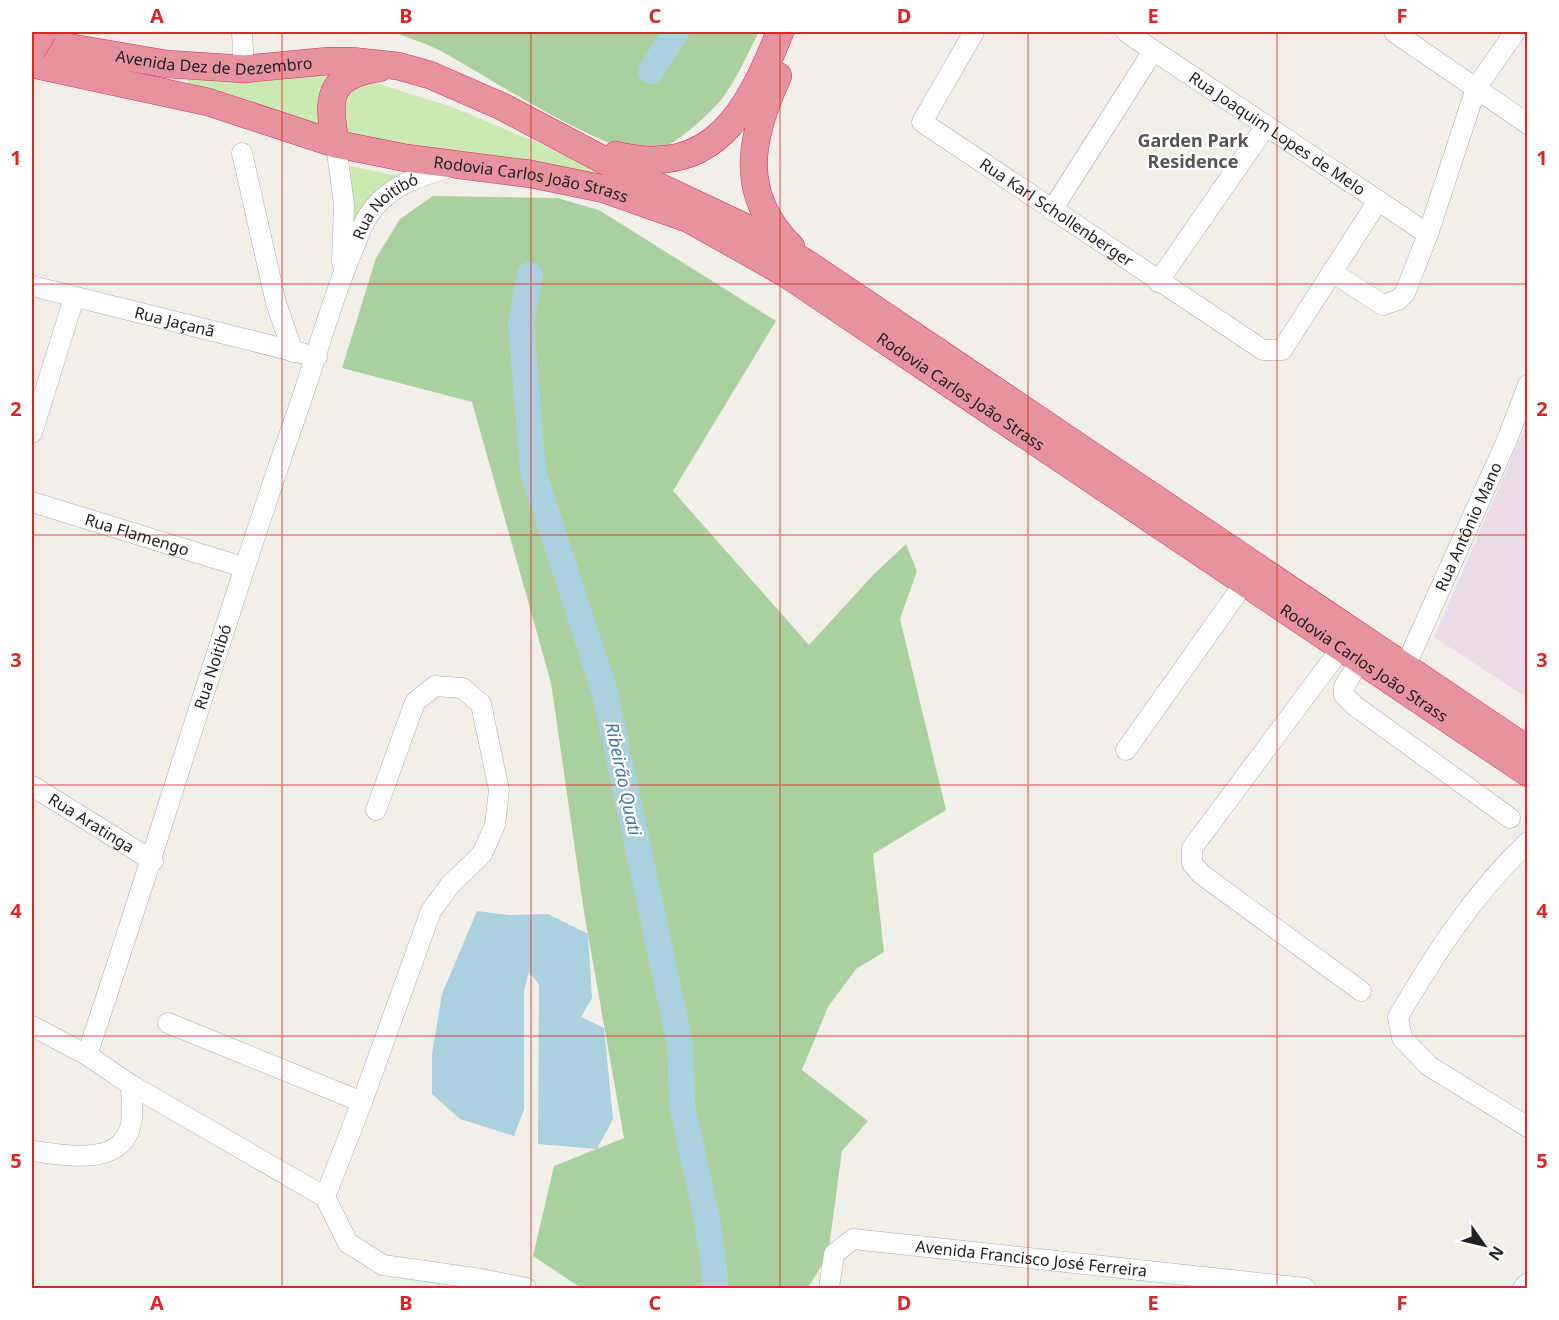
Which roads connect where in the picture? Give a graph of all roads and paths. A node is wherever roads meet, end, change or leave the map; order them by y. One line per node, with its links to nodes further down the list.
1 (43, 32): 10 (highway, bridge)
2 (242, 32): 14 (street)
3 (780, 32): 18 (highway)
4 (796, 32): 25 (highway)
5 (974, 32): 23 (street, Rua Karl Schollenberger)
6 (1126, 32): 11 (street, Rua Joaquim Lopes de Melo)
7 (1394, 32): 15 (street)
8 (1515, 32): 15 (street)
9 (32, 40): 14 (highway, Avenida Dez de Dezembro)
10 (32, 50)
11 (1153, 51): 17 (street, Rua Joaquim Lopes de Melo); 23 (street)
12 (32, 64): 19 (highway, Avenida Dez de Dezembro)
13 (398, 66): 14 (highway, Avenida Dez de Dezembro); 18 (highway, Rodovia Carlos João Strass); 19 (highway)
14 (244, 69)
15 (1476, 88): 16 (street); 24 (street)
16 (1527, 124)
17 (1266, 126): 22 (street, Rua Joaquim Lopes de Melo); 28 (street)
18 (567, 141): 25 (highway, Rodovia Carlos João Strass)
19 (336, 144): 21 (highway, Rodovia Carlos João Strass); 27 (street, Rua Noitibó)
20 (242, 153): 31 (street)
21 (460, 164): 27 (street, Rua Noitibó); 37 (highway, Rodovia Carlos João Strass)
22 (1378, 201): 24 (street, Rua Joaquim Lopes de Melo); 26 (street)
23 (1052, 210): 28 (street, Rua Karl Schollenberger)
24 (1428, 234): 26 (street)
25 (809, 265): 39 (highway, Rodovia Carlos João Strass)
26 (1332, 272): 28 (street, Rua Karl Schollenberger)
27 (340, 281): 32 (street, Rua Noitibó)
28 (1158, 282)
29 (32, 286): 30 (street, Rua Jaçanã)
30 (74, 298): 31 (street, Rua Jaçanã); 34 (street)
31 (293, 352): 32 (street, Rua Jaçanã)
32 (317, 357): 36 (street, Rua Noitibó)
33 (1527, 385): 39 (street, Rua Antônio Mano)
34 (32, 434)
35 (32, 502): 36 (street, Rua Flamengo)
36 (243, 567): 47 (street, Rua Noitibó)
37 (1245, 582): 38 (highway, Rodovia Carlos João Strass); 40 (street)
38 (1351, 654): 42 (highway, Rodovia Carlos João Strass); 45 (street); 48 (street)
39 (1405, 667): 41 (highway, Rodovia Carlos João Strass)
40 (1126, 750)
41 (1527, 750)
42 (1527, 773)
43 (32, 786): 47 (street, Rua Aratinga)
44 (376, 810): 53 (street)
45 (1510, 818)
46 (1527, 842): 54 (street)
47 (153, 861): 51 (street, Rua Noitibó)
48 (1361, 991)
49 (168, 1023): 53 (street)
50 (32, 1026): 51 (street)
51 (87, 1055): 52 (street)
52 (131, 1085): 55 (street); 56 (street)
53 (362, 1102): 56 (street)
54 (1527, 1126)
55 (32, 1150)
56 (325, 1197): 59 (street)
57 (1527, 1283): 62 (street)
58 (1218, 1284): 60 (street, Avenida Francisco José Ferreira); 61 (street, Avenida Francisco José Ferreira)
59 (525, 1288)
60 (829, 1288)
61 (1305, 1288)
62 (1523, 1288)

